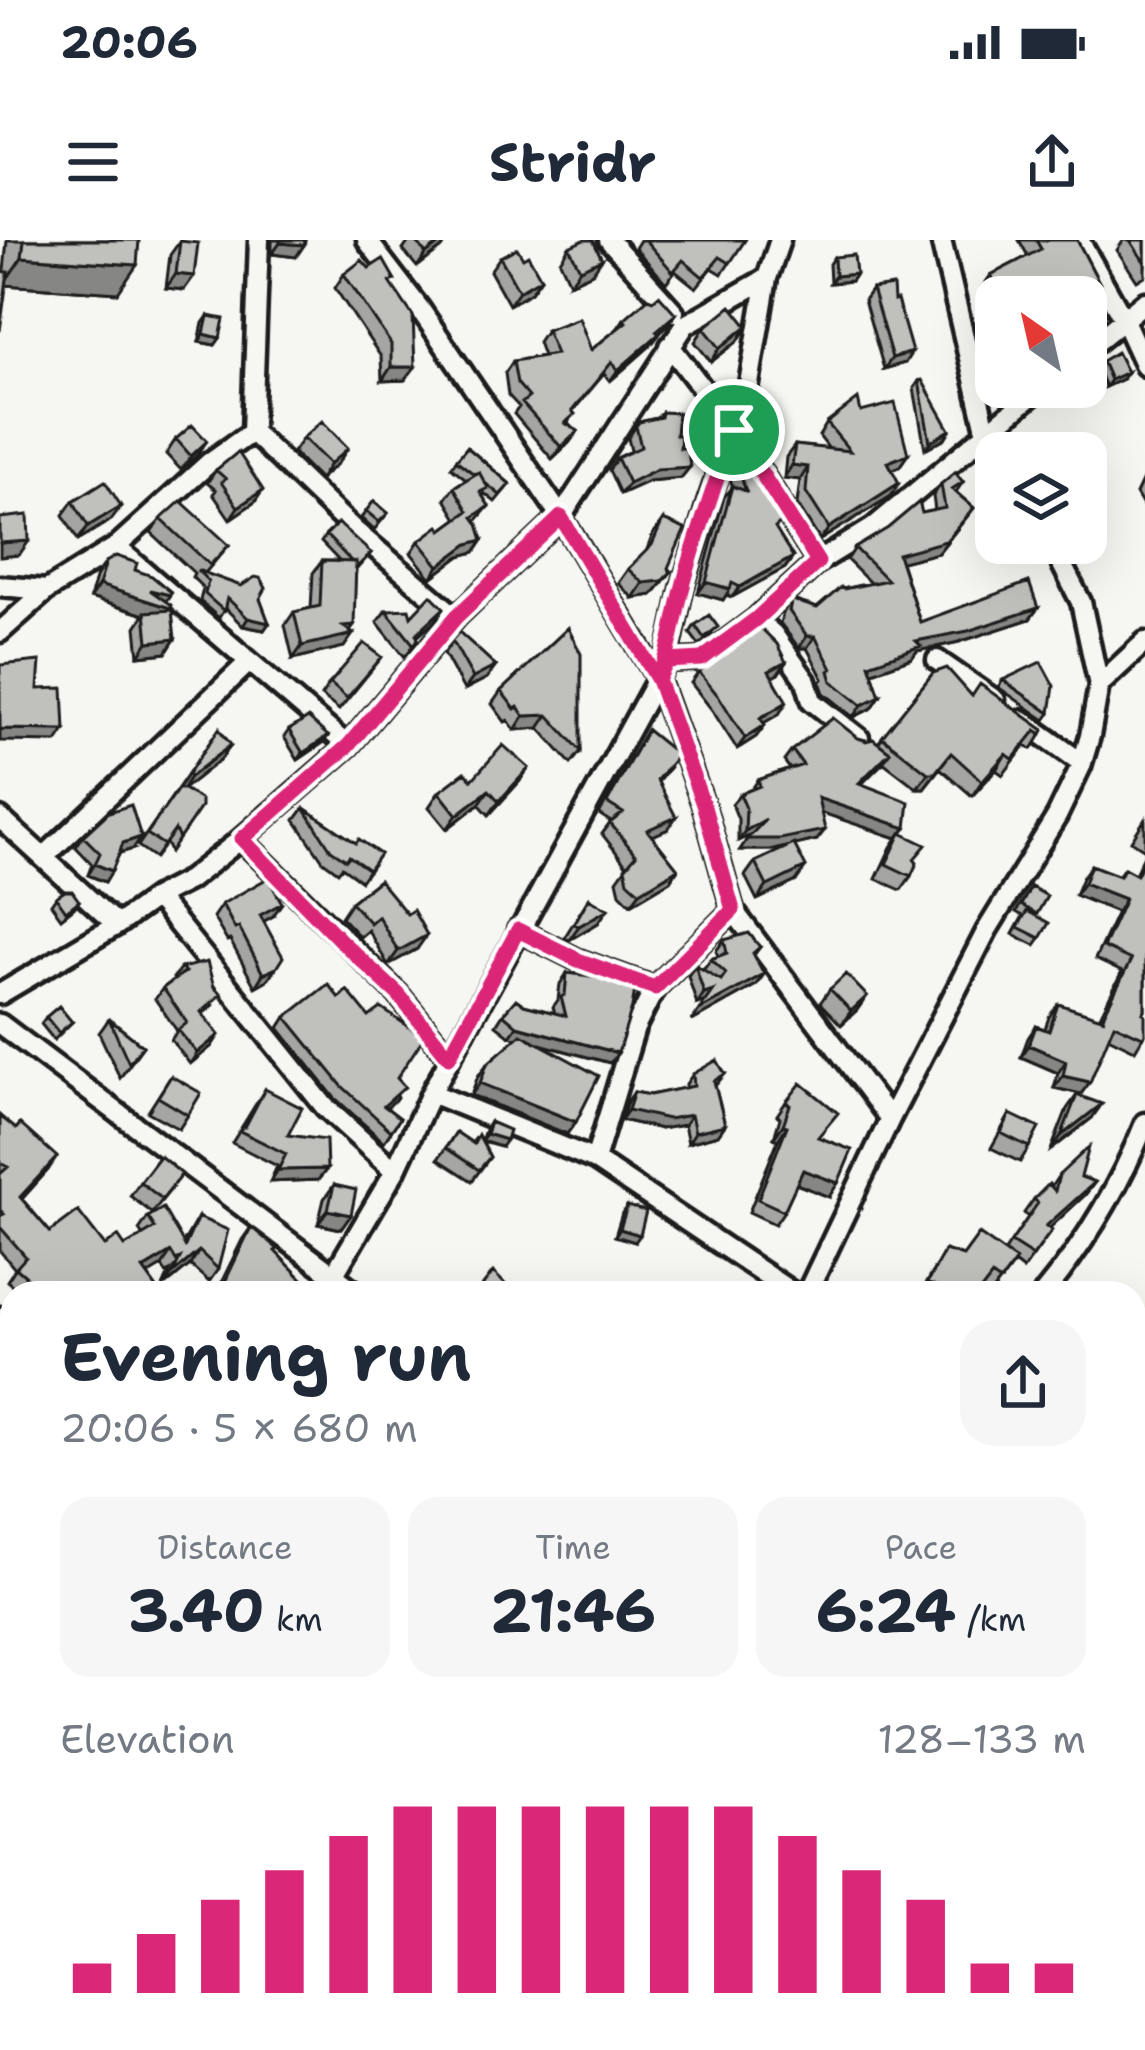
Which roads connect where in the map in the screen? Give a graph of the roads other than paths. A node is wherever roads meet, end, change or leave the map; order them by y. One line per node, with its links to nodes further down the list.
1 (259, 240): 16 (street)
2 (368, 240): 20 (street)
3 (609, 240): 10 (street)
4 (780, 240): 7 (street)
5 (941, 240): 17 (street)
6 (1079, 240): 9 (street)
7 (767, 278): 10 (street); 15 (street)
8 (1145, 302): 9 (street)
9 (1123, 319): 11 (street); 13 (street)
10 (685, 325): 12 (street)
11 (1107, 332)
12 (670, 346): 15 (street); 20 (street)
13 (1145, 365)
14 (1017, 408): 18 (street)
15 (734, 430): 22 (street); 31 (street)
16 (252, 432): 21 (street); 26 (street)
17 (987, 432)
18 (989, 432)
19 (975, 444): 22 (street)
20 (561, 517): 26 (street); 33 (street)
21 (116, 547): 25 (street); 32 (street)
22 (818, 562): 27 (street)
23 (1062, 564): 34 (street)
24 (0, 586): 25 (street)
25 (47, 590): 28 (street)
26 (456, 617): 36 (street)
27 (756, 619): 31 (street); 35 (street)
28 (0, 632)
29 (1145, 642): 34 (street)
30 (937, 660): 37 (street)
31 (667, 661): 33 (street)
32 (249, 662): 36 (street); 40 (street)
33 (658, 680): 42 (street); 44 (street)
34 (1099, 685): 37 (street)
35 (859, 738)
36 (348, 746): 39 (street)
37 (1082, 763): 50 (street)
38 (0, 818): 40 (street)
39 (242, 839): 41 (street); 48 (street)
40 (44, 856): 43 (street)
41 (156, 897): 43 (street); 53 (street)
42 (733, 910): 45 (street); 50 (street)
43 (117, 925): 46 (street)
44 (518, 930): 45 (street); 48 (street)
45 (655, 988): 52 (street)
46 (0, 994)
47 (0, 1024): 54 (street)
48 (449, 1057): 49 (street)
49 (431, 1093): 52 (street); 53 (street)
50 (890, 1119): 58 (street)
51 (1145, 1123): 59 (street)
52 (595, 1160): 57 (street)
53 (395, 1172): 54 (street)
54 (333, 1276): 55 (street); 56 (street)
55 (329, 1281)
56 (340, 1281)
57 (776, 1281)
58 (813, 1281)
59 (1053, 1281)

